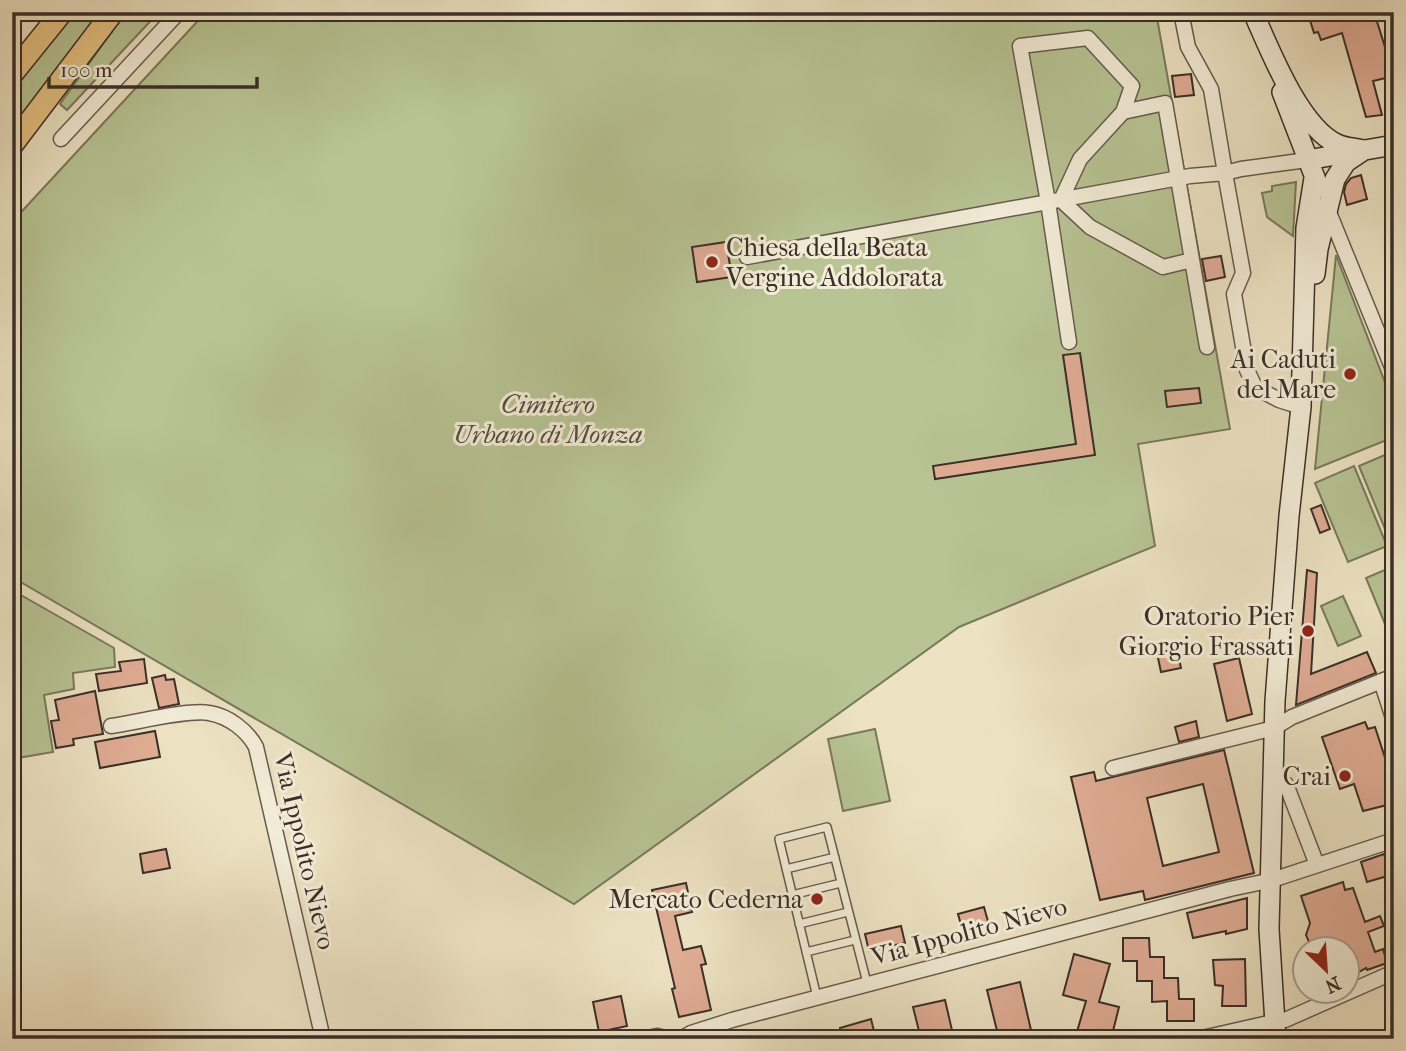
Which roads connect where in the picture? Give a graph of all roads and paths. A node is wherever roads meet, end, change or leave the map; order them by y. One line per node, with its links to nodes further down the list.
1 (62, 12): 6 (main road)
2 (113, 12): 10 (main road)
3 (178, 12): 9 (street)
4 (1181, 12): 14 (street)
5 (1253, 12): 7 (street)
6 (12, 74)
7 (1279, 74): 12 (street); 13 (street)
8 (1123, 112): 15 (street); 16 (street); 16 (street)
9 (61, 139)
10 (12, 145)
11 (1394, 145): 12 (street)
12 (1364, 150): 13 (street); 17 (street)
13 (1311, 169): 14 (street); 17 (street); 23 (street)
14 (1225, 173): 15 (street); 24 (street)
15 (1178, 179): 16 (street); 19 (street)
16 (1055, 201): 18 (street); 19 (street); 20 (street)
17 (1328, 210): 22 (street); 23 (street)
18 (747, 257)
19 (1192, 260): 21 (street)
20 (1069, 342)
21 (1207, 347)
22 (1394, 372)
23 (1302, 378): 24 (street)
24 (1301, 407): 28 (street)
25 (1387, 678): 26 (street); 28 (street)
26 (1394, 721)
27 (111, 726): 46 (street, Via Ippolito Nievo)
28 (1274, 727): 29 (street); 30 (street)
29 (1113, 768)
30 (1274, 778): 33 (street); 35 (street)
31 (1394, 840): 33 (street, Via Ippolito Nievo)
32 (835, 857): 34 (lane); 34 (lane); 36 (lane)
33 (1317, 865): 35 (street, Via Ippolito Nievo)
34 (786, 869): 37 (lane)
35 (1272, 880): 43 (street, Via Ippolito Nievo); 45 (street)
36 (841, 883): 37 (lane); 38 (lane)
37 (792, 895): 39 (lane)
38 (848, 912): 39 (lane); 40 (lane)
39 (799, 924): 41 (lane)
40 (855, 940): 41 (lane); 43 (lane)
41 (806, 951): 44 (lane)
42 (1394, 972): 45 (street)
43 (866, 983): 44 (street, Via Ippolito Nievo)
44 (817, 997): 49 (street, Via Ippolito Nievo)
45 (1281, 1030): 50 (street)
46 (323, 1039)
47 (644, 1039): 48 (street)
48 (669, 1039)
49 (681, 1039)
50 (1198, 1039)

